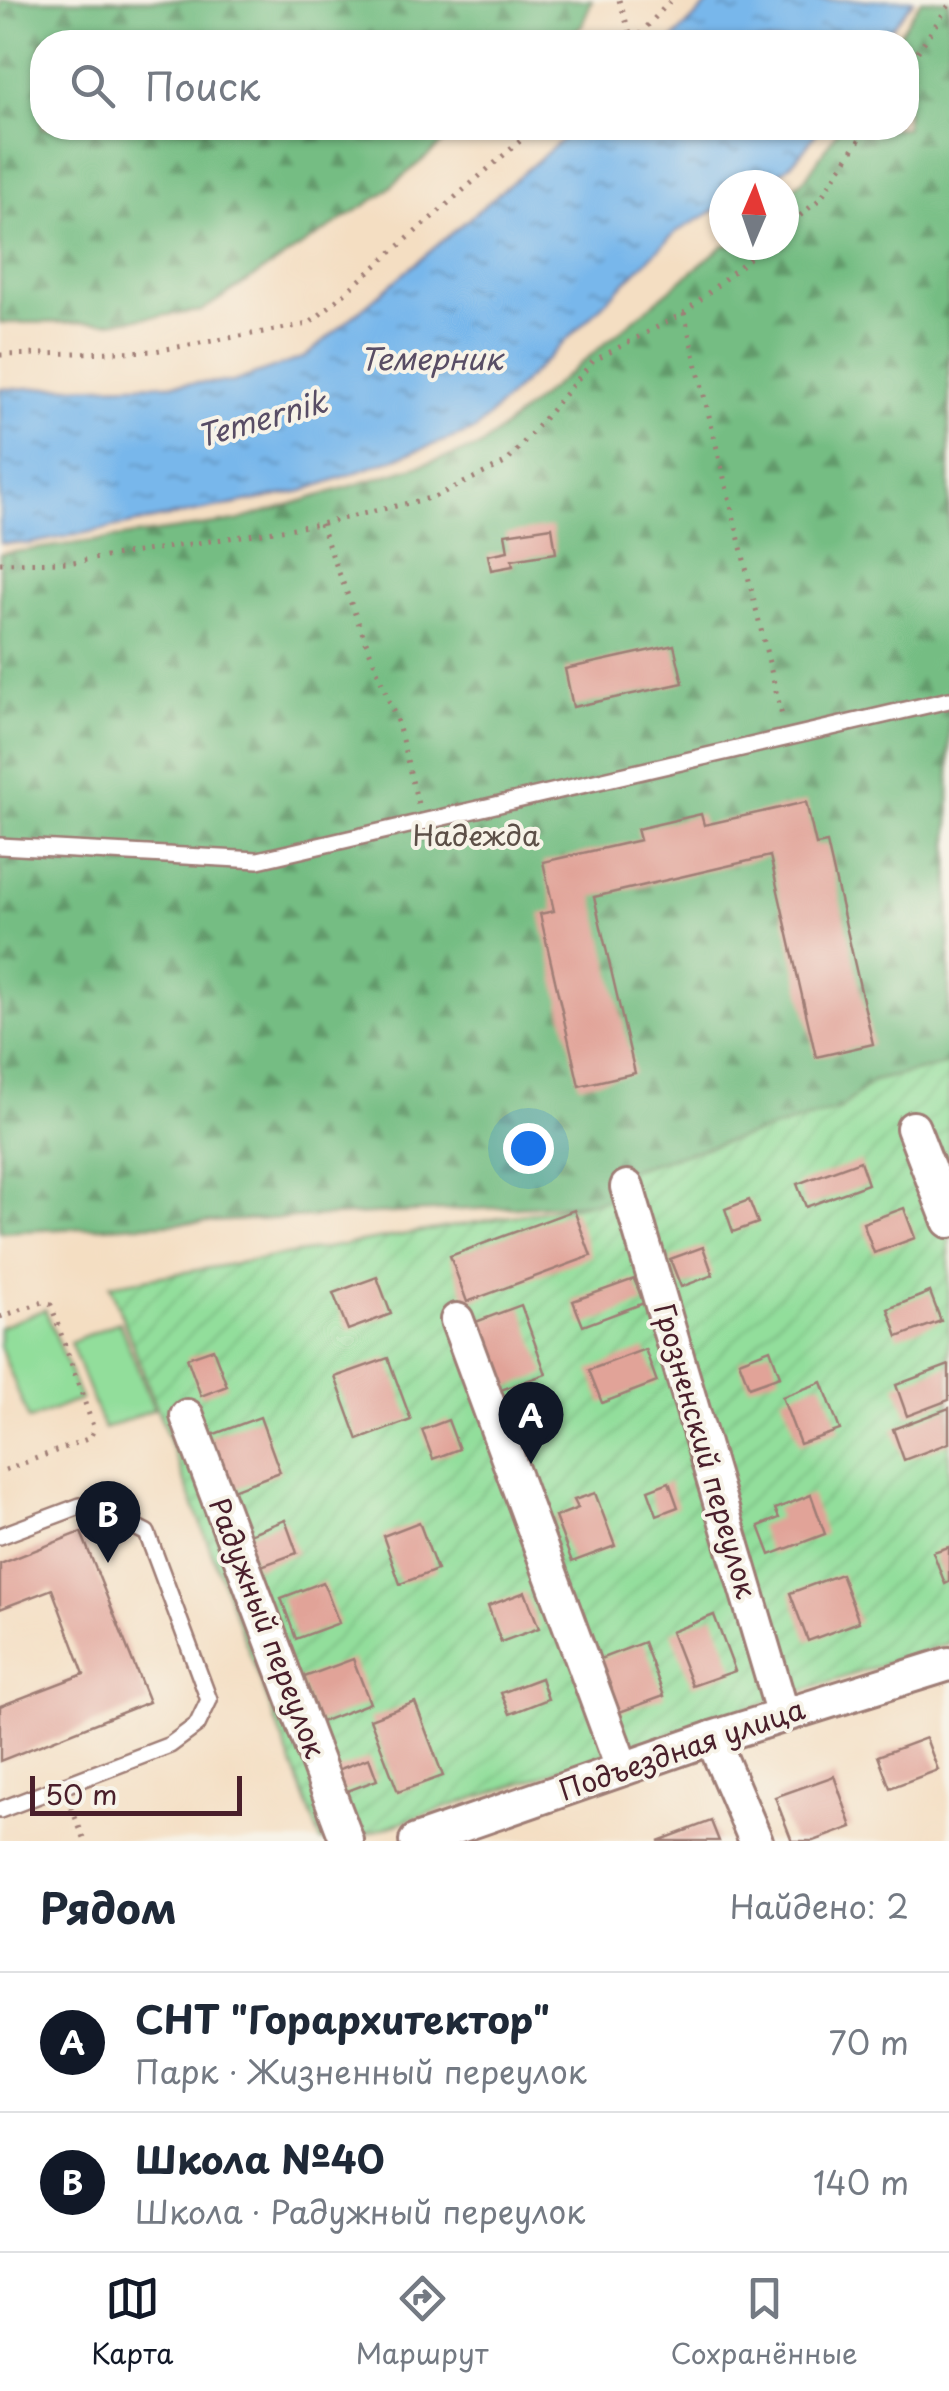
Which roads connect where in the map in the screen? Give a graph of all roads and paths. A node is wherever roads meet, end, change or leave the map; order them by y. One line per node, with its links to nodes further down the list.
1 (619, 0): 4 (path)
2 (672, 0): 5 (path)
3 (949, 5): 6 (path)
4 (629, 30)
5 (644, 30)
6 (919, 50)
7 (522, 140): 12 (path)
8 (860, 140): 9 (path)
9 (799, 216)
10 (747, 260): 11 (path)
11 (684, 312): 13 (path); 16 (path)
12 (0, 355)
13 (320, 524): 14 (path); 17 (path)
14 (0, 564)
15 (949, 700): 16 (lane)
16 (787, 738): 17 (lane)
17 (422, 822): 18 (lane)
18 (0, 846)
19 (928, 1141): 21 (street)
20 (628, 1187): 28 (street, Грозненский переулок)
21 (949, 1221)
22 (0, 1316): 25 (path)
23 (457, 1320): 30 (street)
24 (187, 1416): 34 (street, Радужный переулок)
25 (0, 1472)
26 (0, 1536): 31 (lane)
27 (949, 1664): 28 (street, Подъездная улица)
28 (783, 1714): 29 (street, Подъездная улица)
29 (712, 1738): 30 (street, Подъездная улица); 36 (street)
30 (622, 1768): 35 (street, Подъездная улица)
31 (62, 1786): 32 (lane); 33 (path)
32 (0, 1810)
33 (85, 1841)
34 (347, 1841)
35 (416, 1841)
36 (756, 1841)

